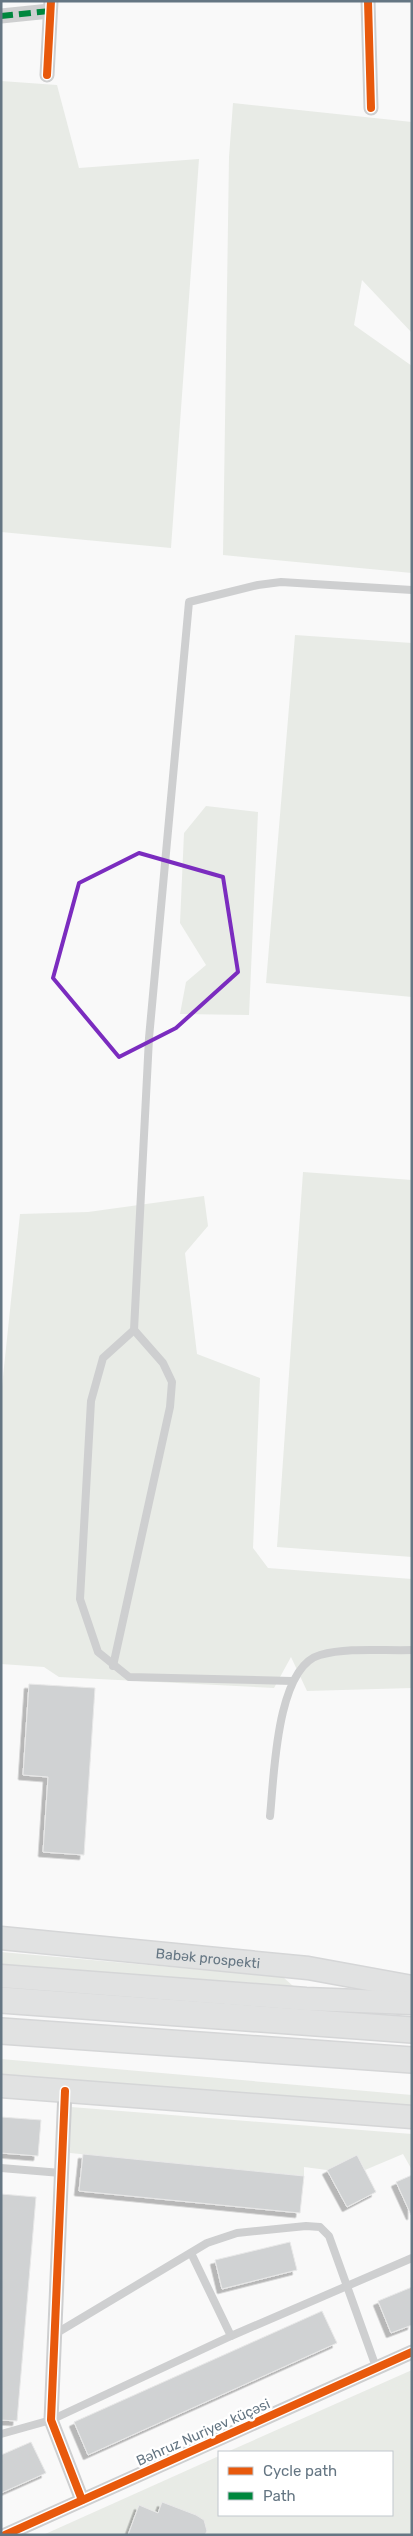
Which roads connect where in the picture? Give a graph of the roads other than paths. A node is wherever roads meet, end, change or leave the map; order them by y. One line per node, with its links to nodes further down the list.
1 (368, 1): 5 (street)
2 (51, 6): 3 (street); 4 (street)
3 (1, 16)
4 (47, 75)
5 (371, 108)
6 (412, 590): 7 (lane)
7 (134, 1330): 9 (lane); 9 (lane)
8 (412, 1650): 10 (lane)
9 (113, 1666): 10 (lane)
10 (292, 1681): 11 (lane)
11 (270, 1816)
12 (1, 1938): 14 (main road, Babək prospekti)
13 (1, 1976): 16 (main road)
14 (412, 1987)
15 (1, 2000): 17 (main road)
16 (412, 2003)
17 (412, 2030)
18 (1, 2031): 19 (main road)
19 (412, 2060)
20 (1, 2086): 21 (main road)
21 (65, 2091): 22 (main road); 24 (street)
22 (412, 2117)
23 (1, 2168): 24 (lane)
24 (61, 2173): 28 (street)
25 (191, 2253): 27 (lane); 28 (lane); 29 (lane)
26 (412, 2258): 27 (lane)
27 (347, 2286): 29 (lane); 31 (lane)
28 (54, 2334): 32 (street)
29 (231, 2336): 32 (lane)
30 (412, 2352): 31 (street, Bəhruz Nuriyev küçəsi)
31 (376, 2367): 34 (street, Bəhruz Nuriyev küçəsi)
32 (51, 2420): 33 (lane); 34 (street)
33 (1, 2434)
34 (82, 2500): 35 (street, Bəhruz Nuriyev küçəsi)
35 (5, 2535)

